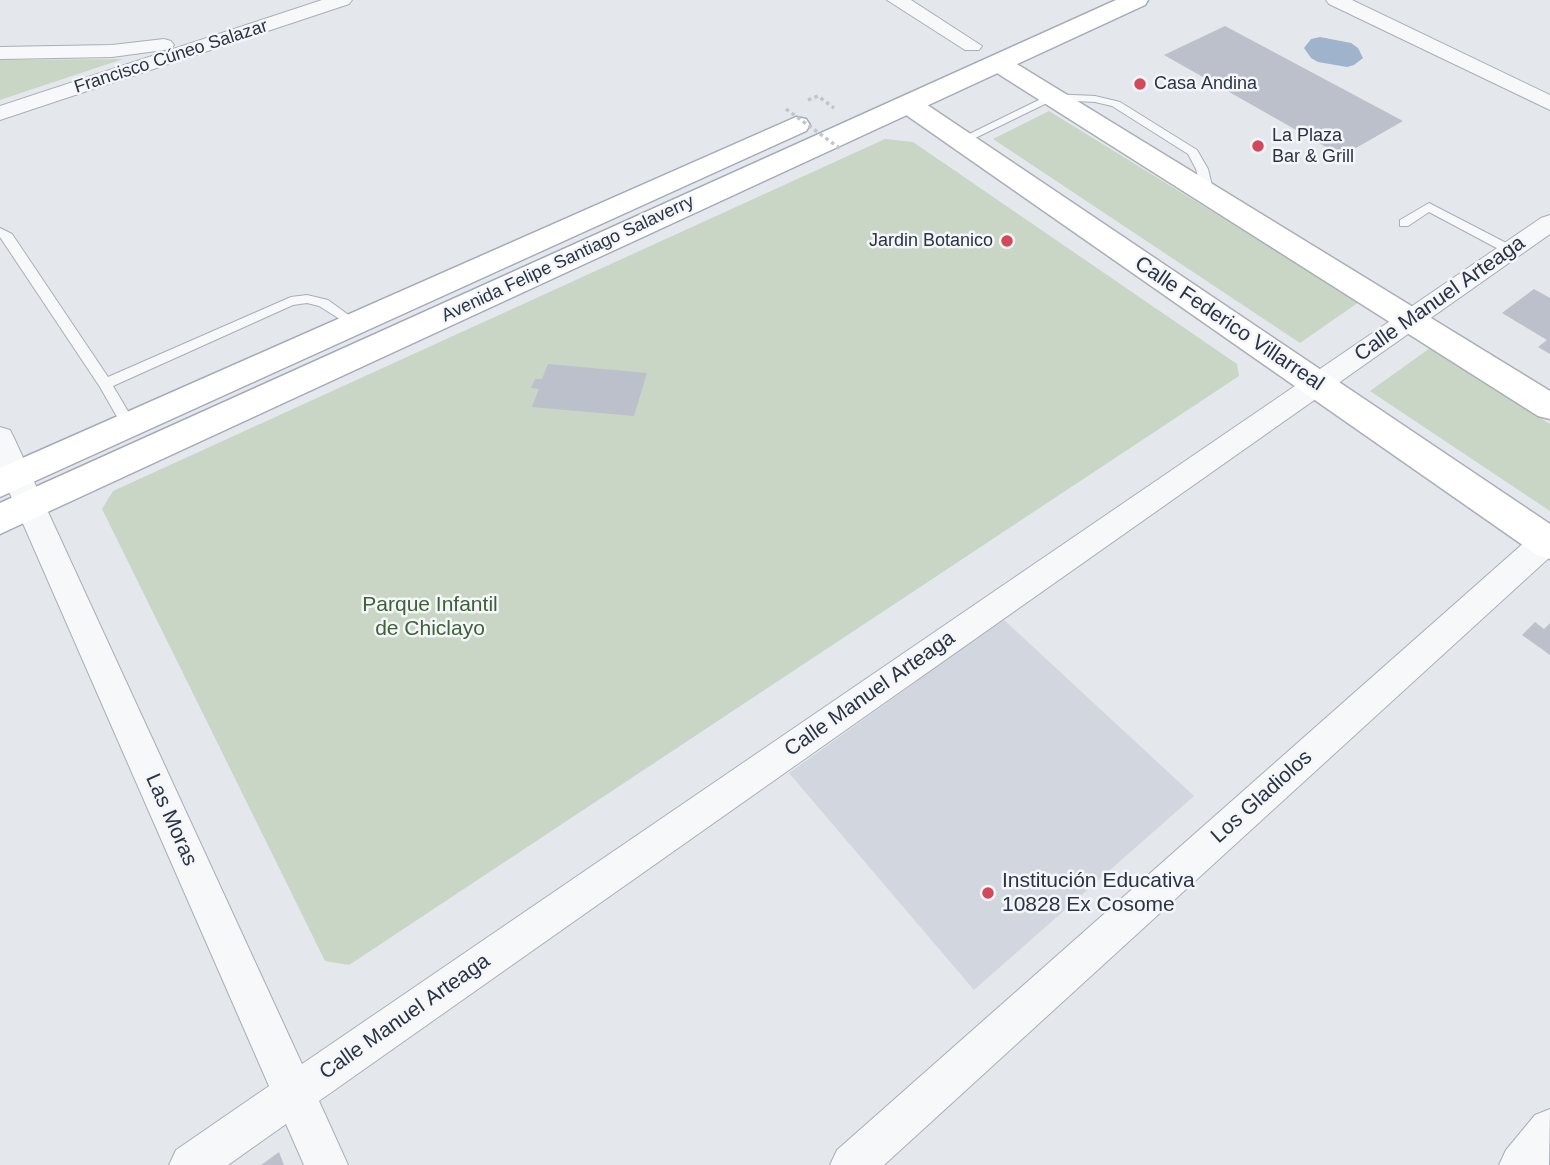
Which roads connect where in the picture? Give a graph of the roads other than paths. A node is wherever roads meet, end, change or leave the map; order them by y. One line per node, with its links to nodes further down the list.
1 (342, 0): 6 (street, Francisco Cúneo Salazar)
2 (897, 0): 7 (street)
3 (1080, 0): 7 (main road, Avenida Felipe Santiago Salaverry)
4 (1136, 0): 9 (main road, Avenida Felipe Santiago Salaverry)
5 (1336, 0): 11 (street)
6 (248, 31): 8 (street); 13 (street, Francisco Cúneo Salazar)
7 (972, 46): 20 (main road, Avenida Felipe Santiago Salaverry)
8 (0, 52)
9 (998, 63): 10 (main road); 12 (main road, Avenida Felipe Santiago Salaverry)
10 (1051, 97): 14 (lane); 19 (main road)
11 (1550, 103)
12 (908, 104): 14 (main road, Calle Federico Villarreal); 26 (main road, Avenida Felipe Santiago Salaverry)
13 (0, 113)
14 (961, 141): 22 (main road, Calle Federico Villarreal)
15 (1404, 223): 18 (lane)
16 (1550, 223): 18 (street, Calle Manuel Arteaga)
17 (0, 232): 21 (lane)
18 (1510, 250): 19 (street, Calle Manuel Arteaga)
19 (1410, 320): 22 (street, Calle Manuel Arteaga); 23 (main road)
20 (354, 324): 21 (lane); 24 (main road, Avenida Felipe Santiago Salaverry)
21 (105, 384): 24 (lane)
22 (1317, 384): 27 (main road, Calle Federico Villarreal); 28 (street, Calle Manuel Arteaga)
23 (1550, 407)
24 (129, 425): 26 (main road, Avenida Felipe Santiago Salaverry)
25 (0, 439): 26 (street, Las Moras)
26 (12, 495): 28 (street, Las Moras)
27 (1548, 543): 32 (street, Los Gladiolos)
28 (294, 1094): 30 (street, Calle Manuel Arteaga); 31 (street, Las Moras)
29 (1550, 1130): 33 (street)
30 (191, 1165)
31 (326, 1165)
32 (852, 1165)
33 (1521, 1165)

